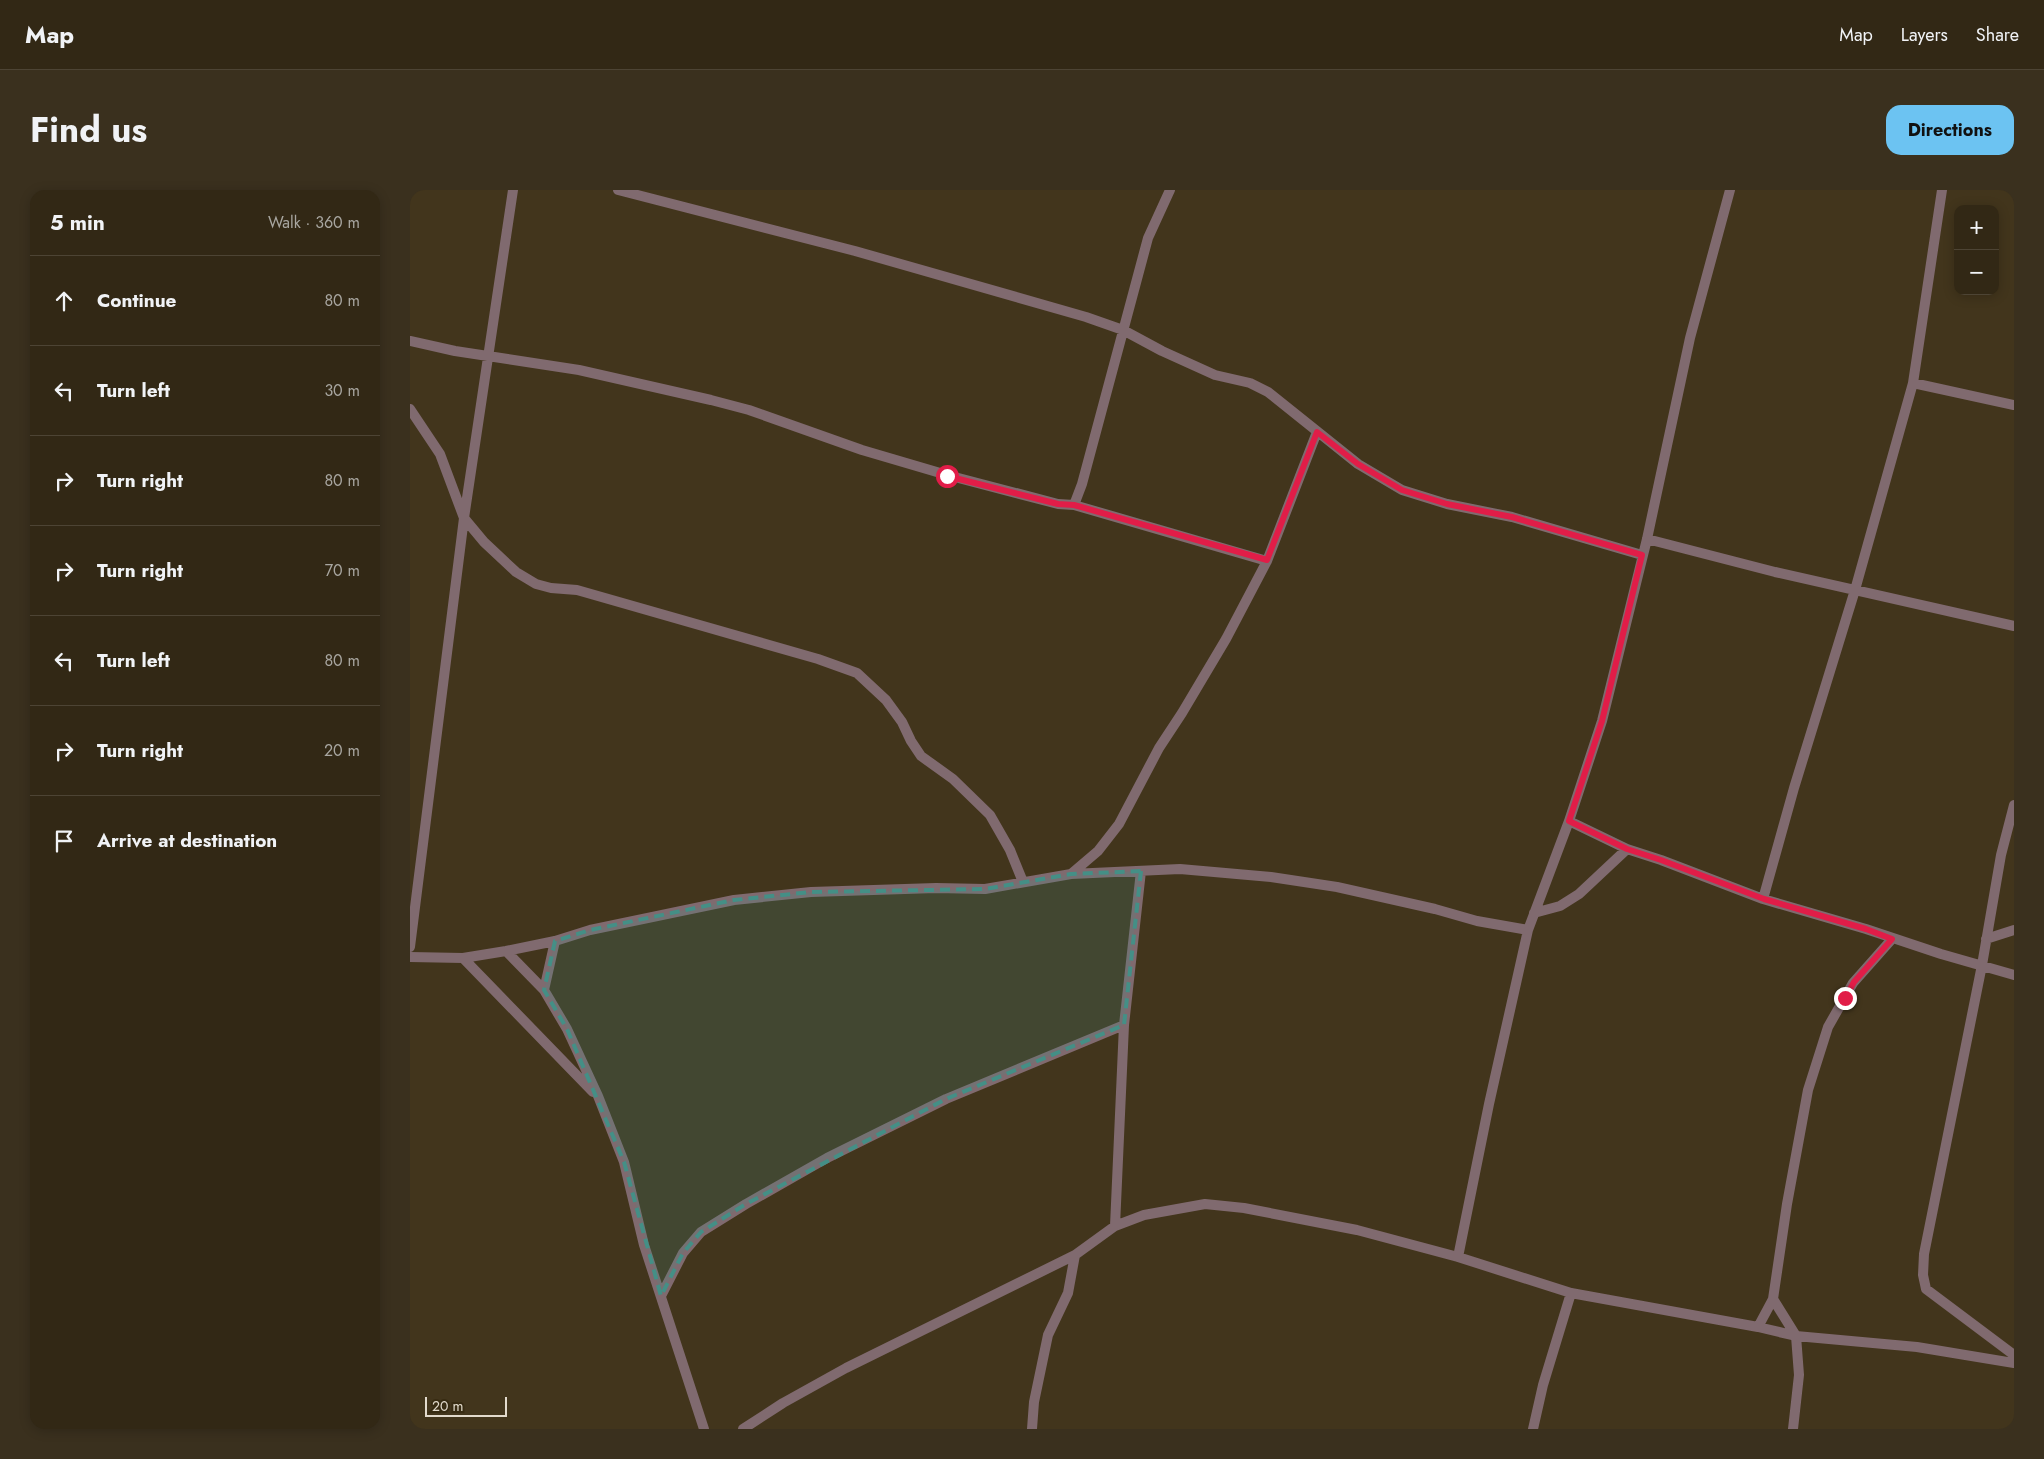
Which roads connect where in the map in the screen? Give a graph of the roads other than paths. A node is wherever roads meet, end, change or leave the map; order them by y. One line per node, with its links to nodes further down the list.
1 (513, 190): 8 (street)
2 (618, 190): 6 (street)
3 (1170, 190): 6 (street)
4 (1730, 190): 15 (street)
5 (1942, 190): 9 (street)
6 (1123, 330): 12 (street); 13 (street)
7 (410, 341): 8 (street)
8 (488, 356): 13 (street); 14 (street)
9 (1913, 383): 10 (street); 18 (street)
10 (2014, 405)
11 (410, 409): 14 (street)
12 (1317, 432): 16 (street); 17 (street)
13 (1074, 505): 17 (street)
14 (464, 518): 25 (street); 33 (street)
15 (1647, 539): 16 (street); 18 (street)
16 (1642, 555): 21 (street)
17 (1267, 560): 24 (street)
18 (1855, 590): 19 (street); 26 (street)
19 (2014, 626)
20 (2014, 805): 31 (street)
21 (1569, 821): 22 (street); 27 (street)
22 (1627, 849): 26 (street); 27 (street)
23 (1141, 871): 24 (street); 28 (street); 40 (street)
24 (1071, 874): 25 (street)
25 (1023, 882): 32 (street)
26 (1764, 899): 30 (street)
27 (1534, 913): 28 (street)
28 (1528, 930): 44 (street)
29 (2014, 930): 31 (street)
30 (1892, 939): 37 (street); 47 (street)
31 (1986, 939): 37 (street)
32 (555, 941): 34 (street); 39 (street)
33 (410, 947)
34 (506, 951): 36 (street); 39 (street)
35 (410, 957): 36 (street)
36 (463, 958): 41 (street)
37 (1982, 965): 38 (street); 50 (street)
38 (2014, 975)
39 (544, 990): 41 (street)
40 (1124, 1025): 42 (street); 46 (street)
41 (598, 1096): 46 (street)
42 (1114, 1226): 43 (street); 44 (street)
43 (1074, 1255): 53 (street); 54 (street)
44 (1458, 1257): 45 (street)
45 (1571, 1293): 48 (street); 55 (street)
46 (661, 1296): 52 (street)
47 (1773, 1299): 48 (street); 49 (street)
48 (1758, 1327): 49 (street)
49 (1796, 1336): 51 (street); 56 (street)
50 (2014, 1355)
51 (2014, 1363)
52 (704, 1429)
53 (743, 1429)
54 (1032, 1429)
55 (1533, 1429)
56 (1793, 1429)

